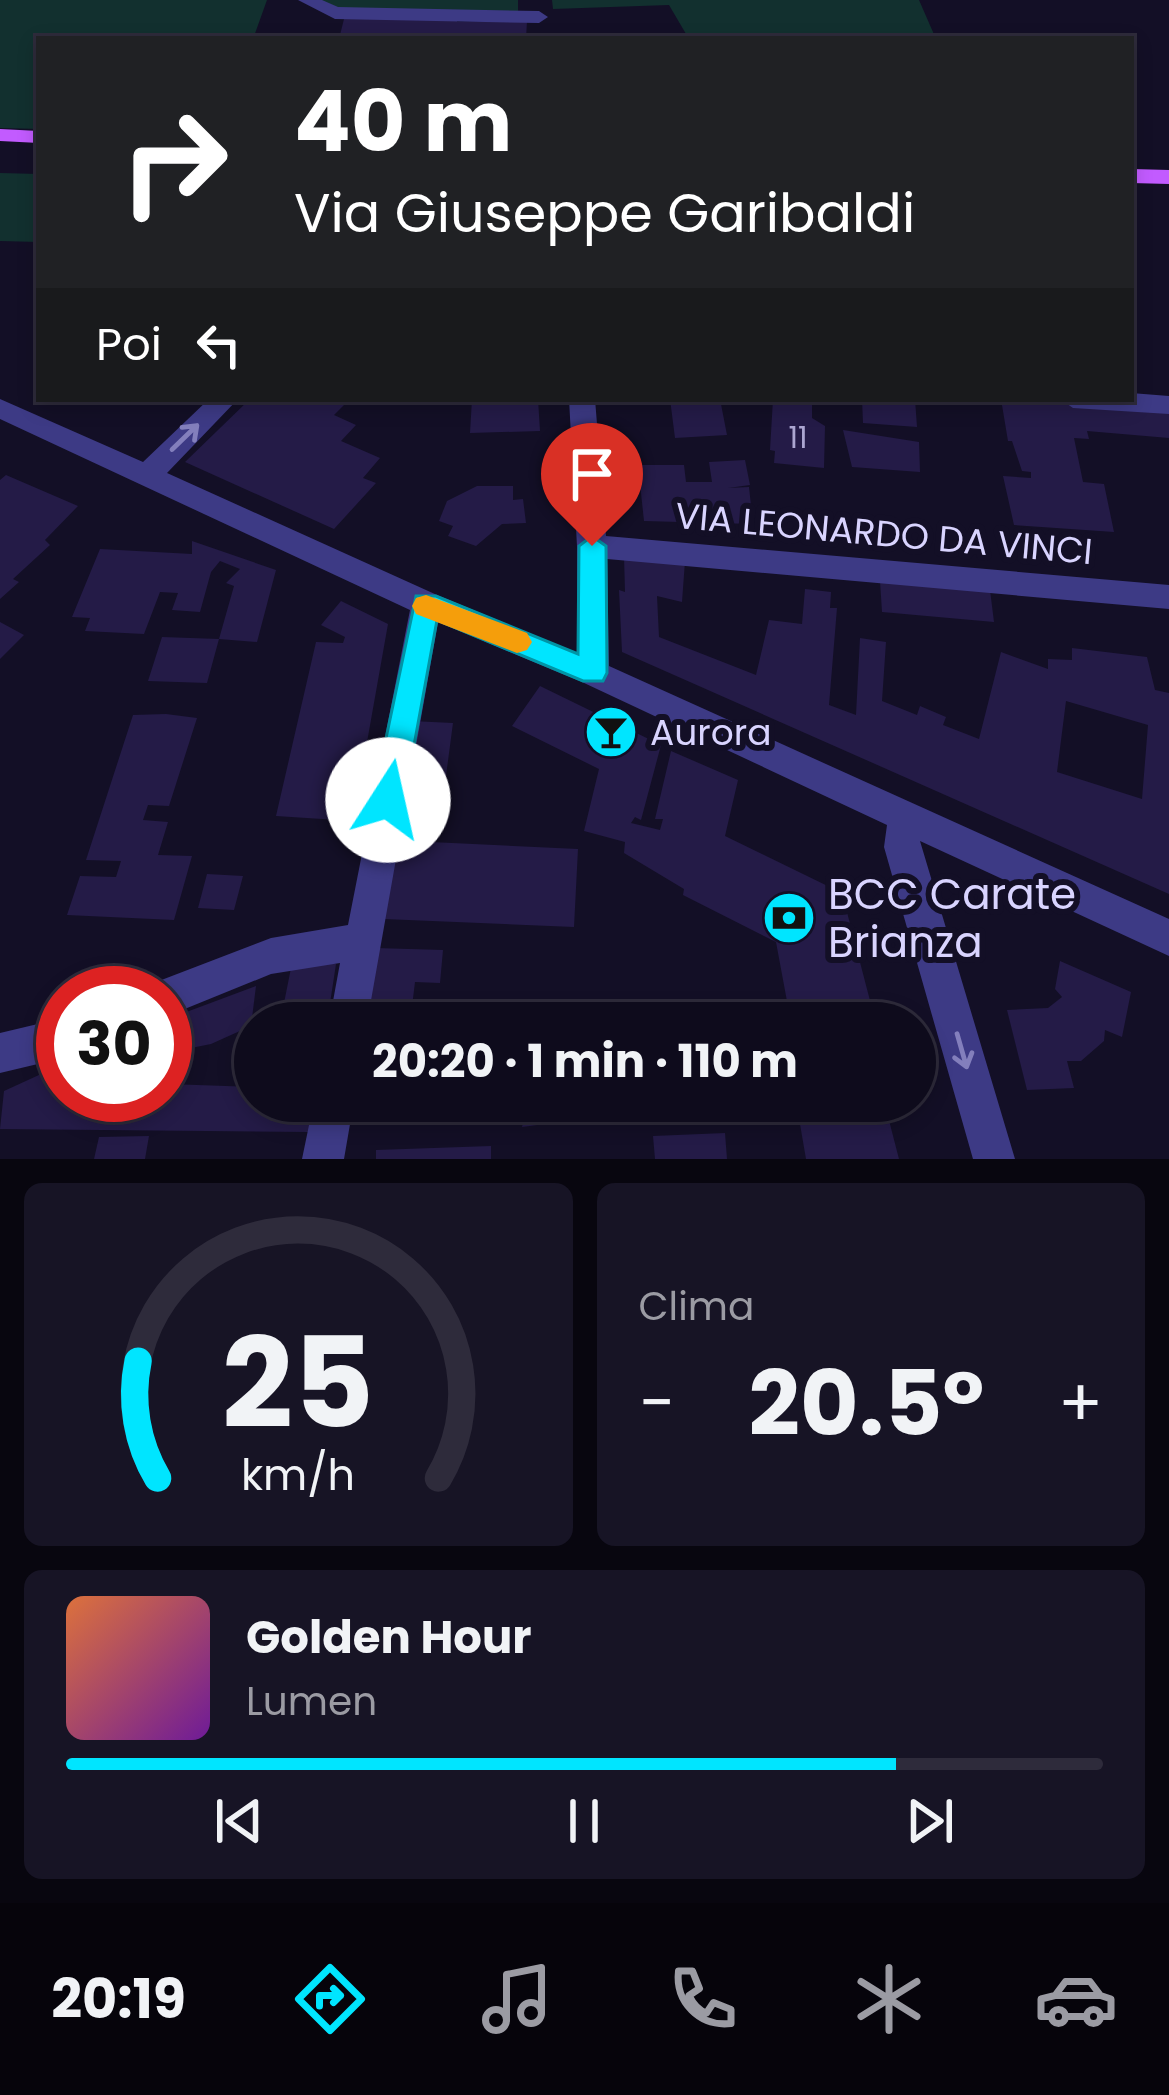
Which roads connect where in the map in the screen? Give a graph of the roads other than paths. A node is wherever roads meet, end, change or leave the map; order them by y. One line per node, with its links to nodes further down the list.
1 (307, 0): 2 (street)
2 (538, 8)
3 (0, 135): 4 (main road)
4 (36, 137)
5 (1134, 176): 6 (main road)
6 (1169, 177)
7 (222, 402): 12 (street, one-way to 7)
8 (582, 402): 13 (street)
9 (1121, 402): 10 (street)
10 (1169, 405)
11 (0, 408): 12 (street)
12 (146, 476): 15 (street)
13 (592, 546): 14 (street, VIA LEONARDO DA VINCI); 16 (street)
14 (1169, 597)
15 (426, 604): 16 (street); 19 (street)
16 (593, 673): 17 (street)
17 (904, 817): 18 (street); 26 (street, one-way to 26)
18 (1169, 938)
19 (363, 941): 20 (street); 21 (street)
20 (192, 987)
21 (352, 1002)
22 (36, 1044): 23 (street)
23 (0, 1053)
24 (330, 1122): 25 (street)
25 (323, 1159)
26 (994, 1159)

